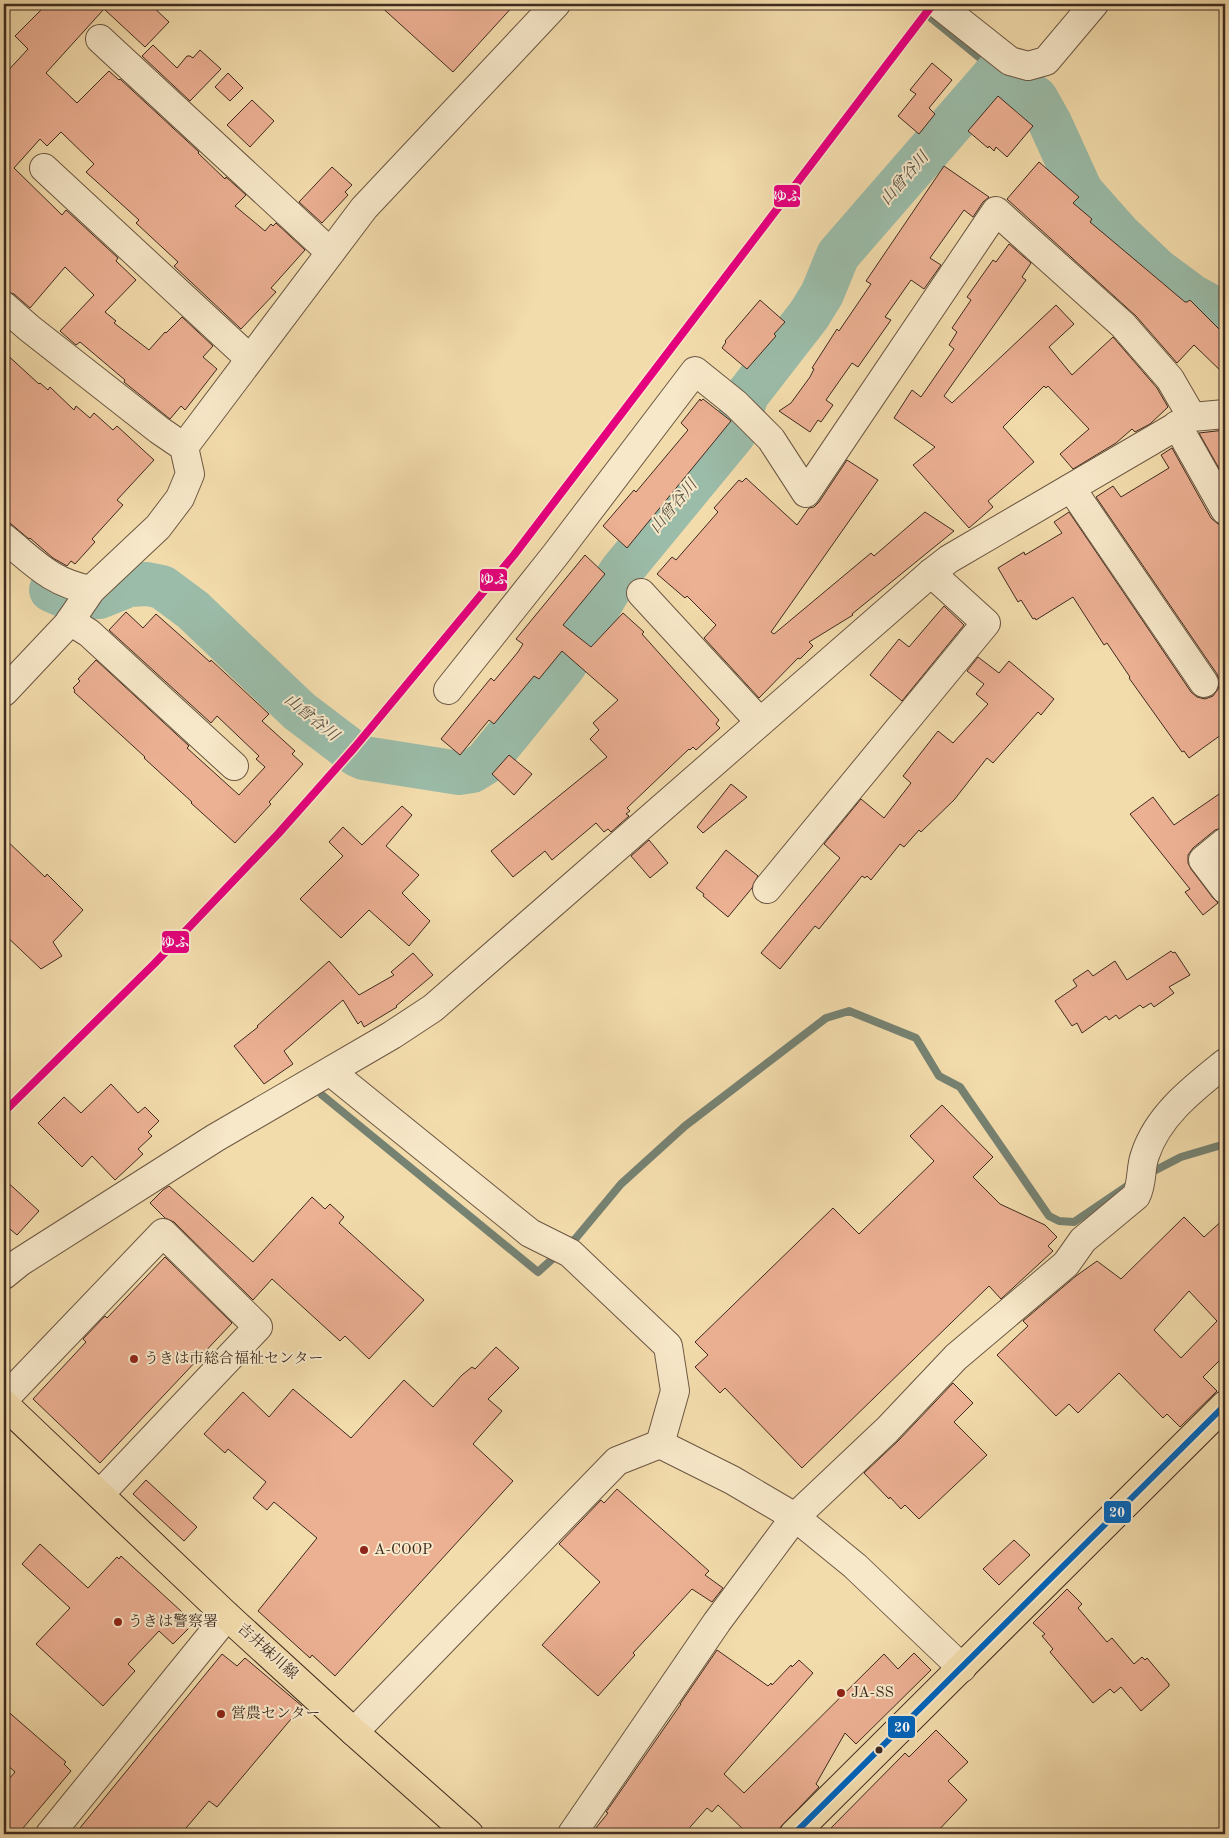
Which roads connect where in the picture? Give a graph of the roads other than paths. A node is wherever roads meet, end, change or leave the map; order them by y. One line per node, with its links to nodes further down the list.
1 (556, 4): 6 (street)
2 (938, 4): 3 (street)
3 (1094, 4)
4 (100, 38): 6 (street)
5 (44, 168): 8 (street)
6 (330, 252): 8 (street)
7 (4, 306): 11 (street)
8 (250, 359): 11 (street)
9 (1225, 414): 10 (street)
10 (1184, 421): 12 (street); 13 (street); 20 (street)
11 (184, 447): 17 (street)
12 (1070, 488): 15 (street); 18 (street)
13 (1225, 510)
14 (4, 538): 17 (street)
15 (931, 573): 21 (street); 24 (street)
16 (641, 593): 21 (street)
17 (81, 604): 19 (street); 22 (street)
18 (1204, 682)
19 (5, 689)
20 (448, 690)
21 (760, 722): 27 (street)
22 (234, 766)
23 (1225, 842): 25 (street)
24 (767, 889)
25 (1225, 889)
26 (1225, 1063): 34 (street)
27 (331, 1072): 28 (street); 32 (street)
28 (4, 1275)
29 (4, 1399): 33 (street)
30 (4, 1404): 33 (main road, 吉井妹川線)
31 (1225, 1406): 36 (main road)
32 (660, 1444): 34 (street); 37 (street)
33 (100, 1494): 35 (main road, 吉井妹川線)
34 (795, 1517): 36 (street); 40 (street)
35 (227, 1616): 37 (main road, 吉井妹川線); 38 (street)
36 (962, 1668): 41 (main road)
37 (354, 1732): 39 (main road, 吉井妹川線)
38 (50, 1834)
39 (469, 1834)
40 (572, 1834)
41 (794, 1834)

